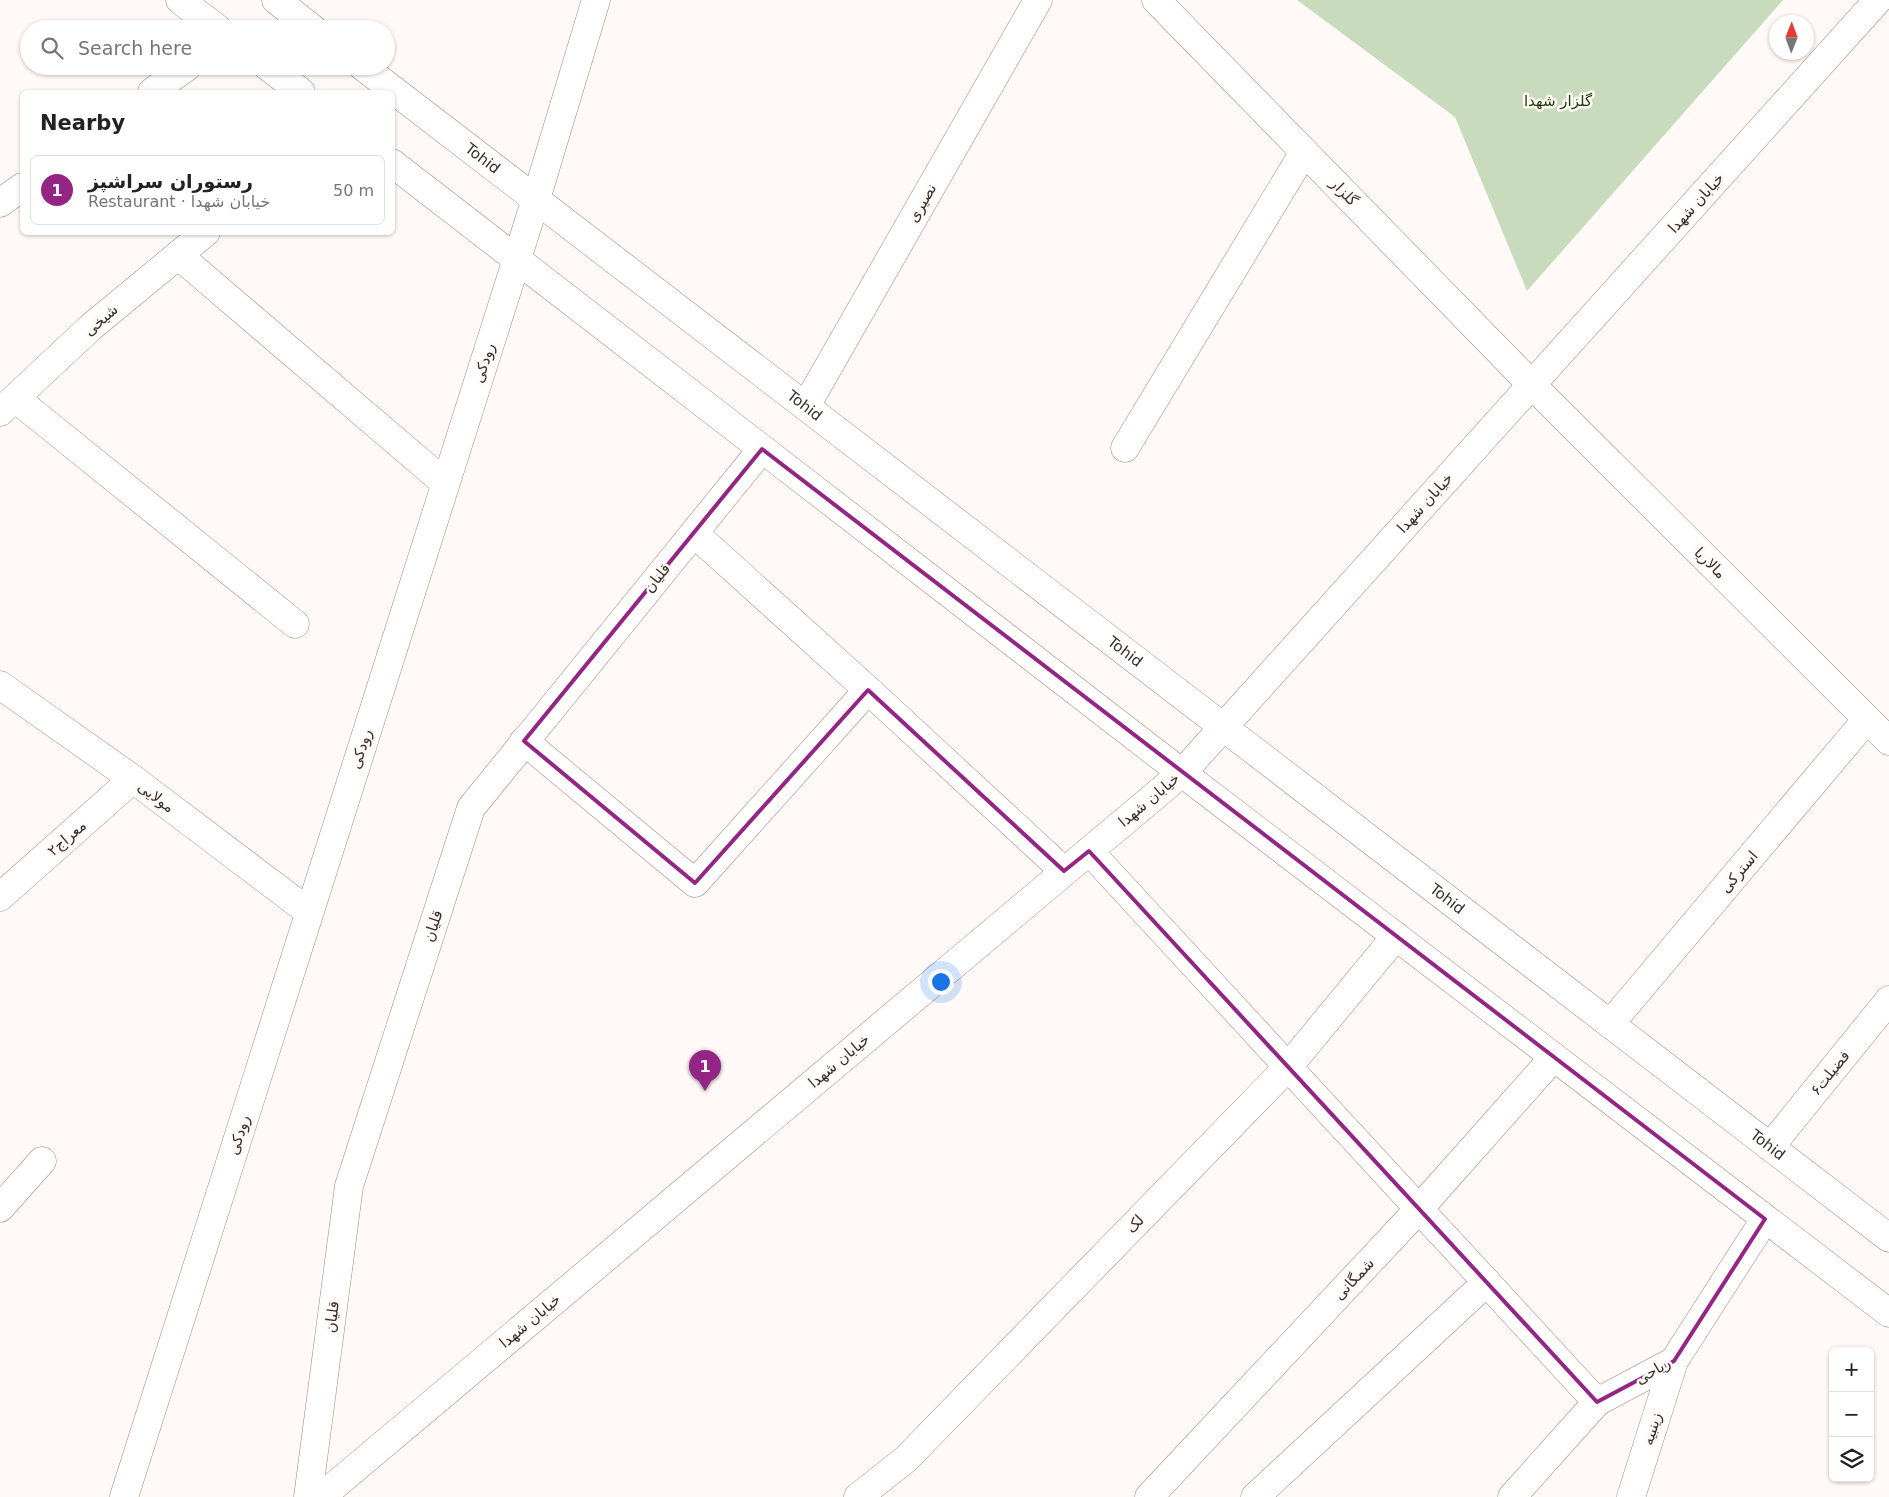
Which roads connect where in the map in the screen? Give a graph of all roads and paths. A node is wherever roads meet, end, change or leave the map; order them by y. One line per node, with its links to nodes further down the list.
1 (180, 0): 7 (street)
2 (276, 0): 8 (street)
3 (596, 0): 19 (street, رودکی)
4 (1038, 0): 26 (street, نصیری)
5 (1156, 0): 16 (street, گلزار)
6 (1878, 0): 24 (street, خیابان شهدا)
7 (206, 20)
8 (302, 20)
9 (176, 75): 12 (street)
10 (279, 75): 13 (street)
11 (374, 75): 14 (street, Tohid)
12 (155, 90)
13 (298, 90)
14 (393, 90)
15 (395, 91): 19 (street, Tohid)
16 (1304, 152): 24 (street, گلزار); 27 (street)
17 (395, 165): 23 (street)
18 (20, 188): 20 (street)
19 (536, 199): 23 (street, رودکی); 26 (street, Tohid)
20 (0, 203)
21 (202, 235): 22 (street, شیخی)
22 (178, 255): 25 (street, شیخی); 29 (street)
23 (516, 260): 28 (street); 29 (street, رودکی)
24 (1532, 385): 34 (street, مالاریا); 35 (street, خیابان شهدا)
25 (8, 405): 31 (street)
26 (806, 406): 35 (street, Tohid)
27 (1125, 448)
28 (762, 449): 30 (street, قلیان); 38 (street)
29 (445, 483): 43 (street, رودکی)
30 (694, 533): 33 (street); 37 (street, قلیان)
31 (295, 624)
32 (0, 685): 39 (street, مولایی)
33 (868, 690): 37 (street); 41 (street)
34 (1867, 720): 36 (street, مالاریا); 46 (street, استرکی)
35 (1223, 726): 38 (street, خیابان شهدا); 46 (street, Tohid)
36 (1889, 740)
37 (524, 742): 60 (street, قلیان)
38 (1182, 773): 40 (street, خیابان شهدا); 44 (street)
39 (133, 780): 42 (street, معراج۲); 43 (street, مولایی)
40 (1089, 851): 41 (street, خیابان شهدا); 48 (street)
41 (1064, 872): 61 (street, خیابان شهدا)
42 (0, 897)
43 (309, 912): 59 (street, رودکی)
44 (1396, 936): 47 (street); 48 (street, لک)
45 (1889, 1000): 49 (street, فضیلت۶)
46 (1610, 1024): 49 (street, Tohid)
47 (1554, 1057): 52 (street, شمگانی); 53 (street)
48 (1288, 1067): 52 (street); 62 (street, لک)
49 (1770, 1147): 54 (street, Tohid)
50 (42, 1161): 51 (street)
51 (0, 1208)
52 (1419, 1209): 55 (street); 63 (street, شمگانی)
53 (1765, 1219): 56 (street); 57 (street, ریاحی)
54 (1889, 1238)
55 (1487, 1282): 58 (street); 64 (street)
56 (1889, 1313)
57 (1674, 1361): 58 (street, ریاحی); 66 (street, زینبیه)
58 (1598, 1402): 65 (street, ریاحی)
59 (124, 1497)
60 (308, 1497)
61 (321, 1497)
62 (858, 1497)
63 (1149, 1497)
64 (1254, 1497)
65 (1512, 1497)
66 (1631, 1497)

